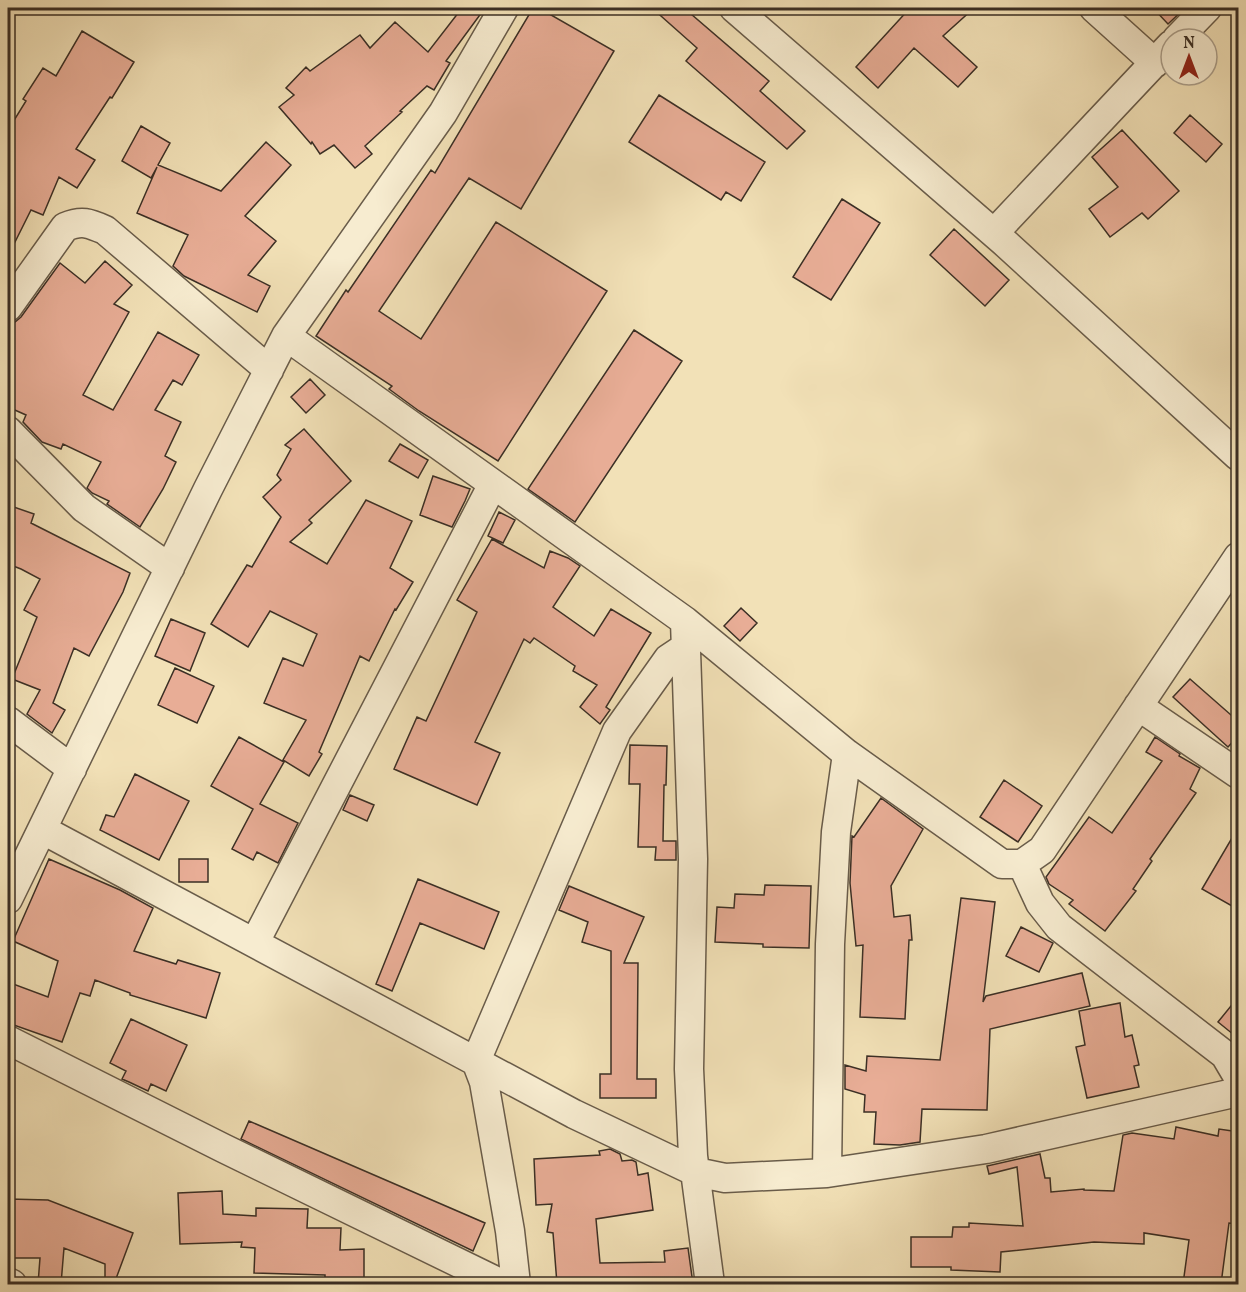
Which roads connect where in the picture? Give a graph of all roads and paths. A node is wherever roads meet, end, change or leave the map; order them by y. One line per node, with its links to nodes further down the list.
1 (504, 8): 10 (street)
2 (734, 8): 8 (street)
3 (1094, 8): 6 (street)
4 (1207, 8): 5 (street)
5 (1189, 27)
6 (1159, 51)
7 (1159, 58): 8 (street)
8 (994, 233): 13 (street)
9 (8, 307): 11 (street)
10 (286, 336): 11 (street); 14 (street)
11 (269, 370): 16 (street)
12 (8, 431): 16 (street)
13 (1239, 456)
14 (493, 484): 17 (street); 26 (street)
15 (1239, 557): 18 (street)
16 (170, 568): 21 (street)
17 (686, 634): 20 (street); 28 (street); 31 (street)
18 (1138, 706): 22 (street); 24 (street)
19 (8, 721): 21 (street)
20 (848, 754): 24 (street); 32 (street)
21 (72, 769): 23 (street)
22 (1239, 774)
23 (42, 830): 25 (street); 26 (street)
24 (1022, 864): 29 (street)
25 (8, 899)
26 (255, 942): 28 (street)
27 (8, 1040): 35 (street)
28 (476, 1061): 31 (street); 36 (street)
29 (1239, 1077)
30 (1239, 1092): 32 (street)
31 (696, 1172): 32 (street); 37 (street)
32 (827, 1173)
33 (8, 1282): 34 (street)
34 (12, 1284)
35 (502, 1284)
36 (516, 1284)
37 (710, 1284)

